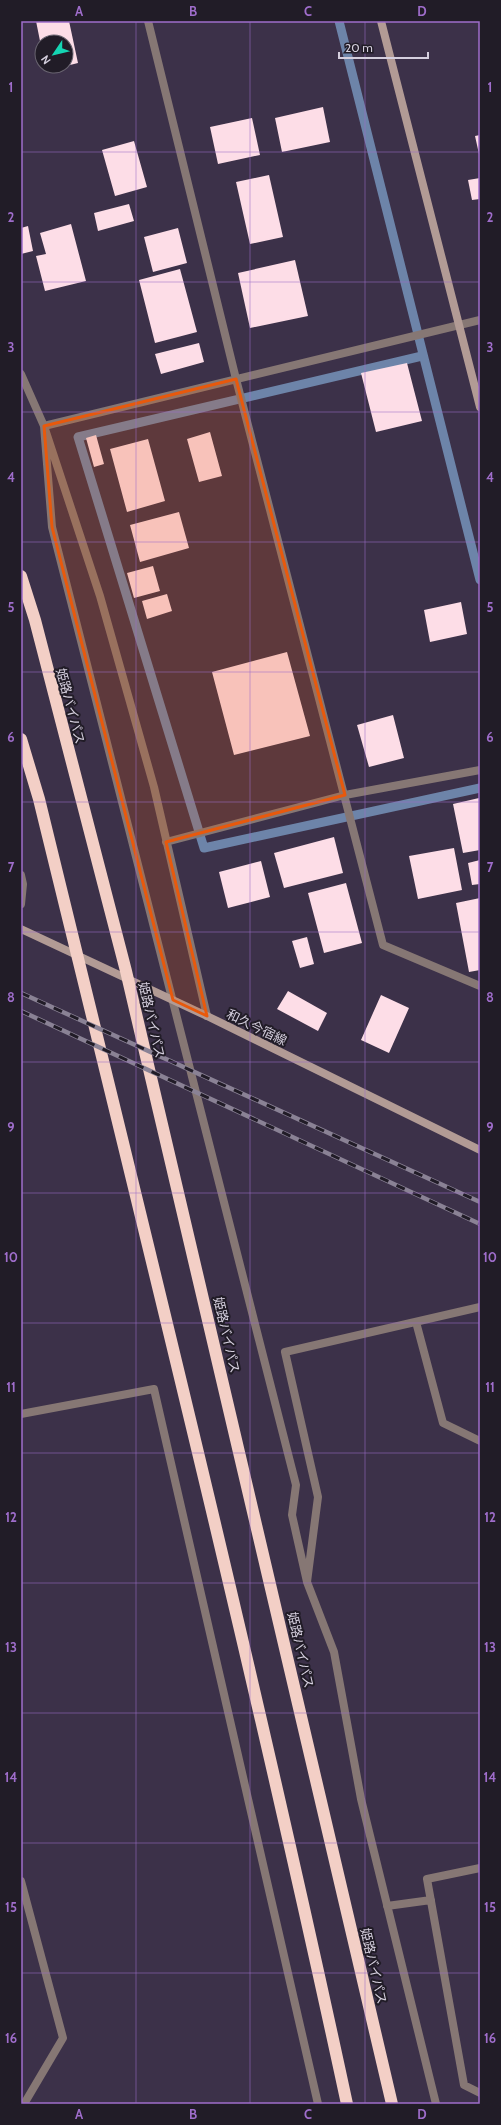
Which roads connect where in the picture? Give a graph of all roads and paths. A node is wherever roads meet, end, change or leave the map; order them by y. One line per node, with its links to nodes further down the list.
1 (148, 21): 6 (street)
2 (381, 21): 4 (main road)
3 (480, 320): 4 (street)
4 (460, 325): 6 (street); 7 (main road)
5 (22, 379): 8 (street)
6 (236, 379): 8 (street); 12 (street)
7 (480, 407)
8 (44, 426): 13 (street); 24 (street)
9 (21, 576): 33 (highway, 姫路バイパス)
10 (21, 739): 32 (highway)
11 (480, 770): 12 (street)
12 (346, 794): 13 (street); 17 (street)
13 (166, 842): 18 (street)
14 (21, 875): 15 (street)
15 (21, 904)
16 (21, 929): 18 (main road, 和久今宿線)
17 (480, 986)
18 (206, 1016): 19 (main road, 和久今宿線)
19 (480, 1150)
20 (480, 1307): 21 (street)
21 (416, 1322): 23 (street); 24 (street)
22 (21, 1414): 31 (street)
23 (480, 1441)
24 (306, 1582): 28 (street)
25 (480, 1868): 27 (street)
26 (21, 1880): 30 (street)
27 (431, 1900): 28 (street); 29 (street)
28 (387, 1906): 34 (street)
29 (480, 2093)
30 (24, 2104)
31 (318, 2104)
32 (347, 2104)
33 (392, 2104)
34 (436, 2104)

